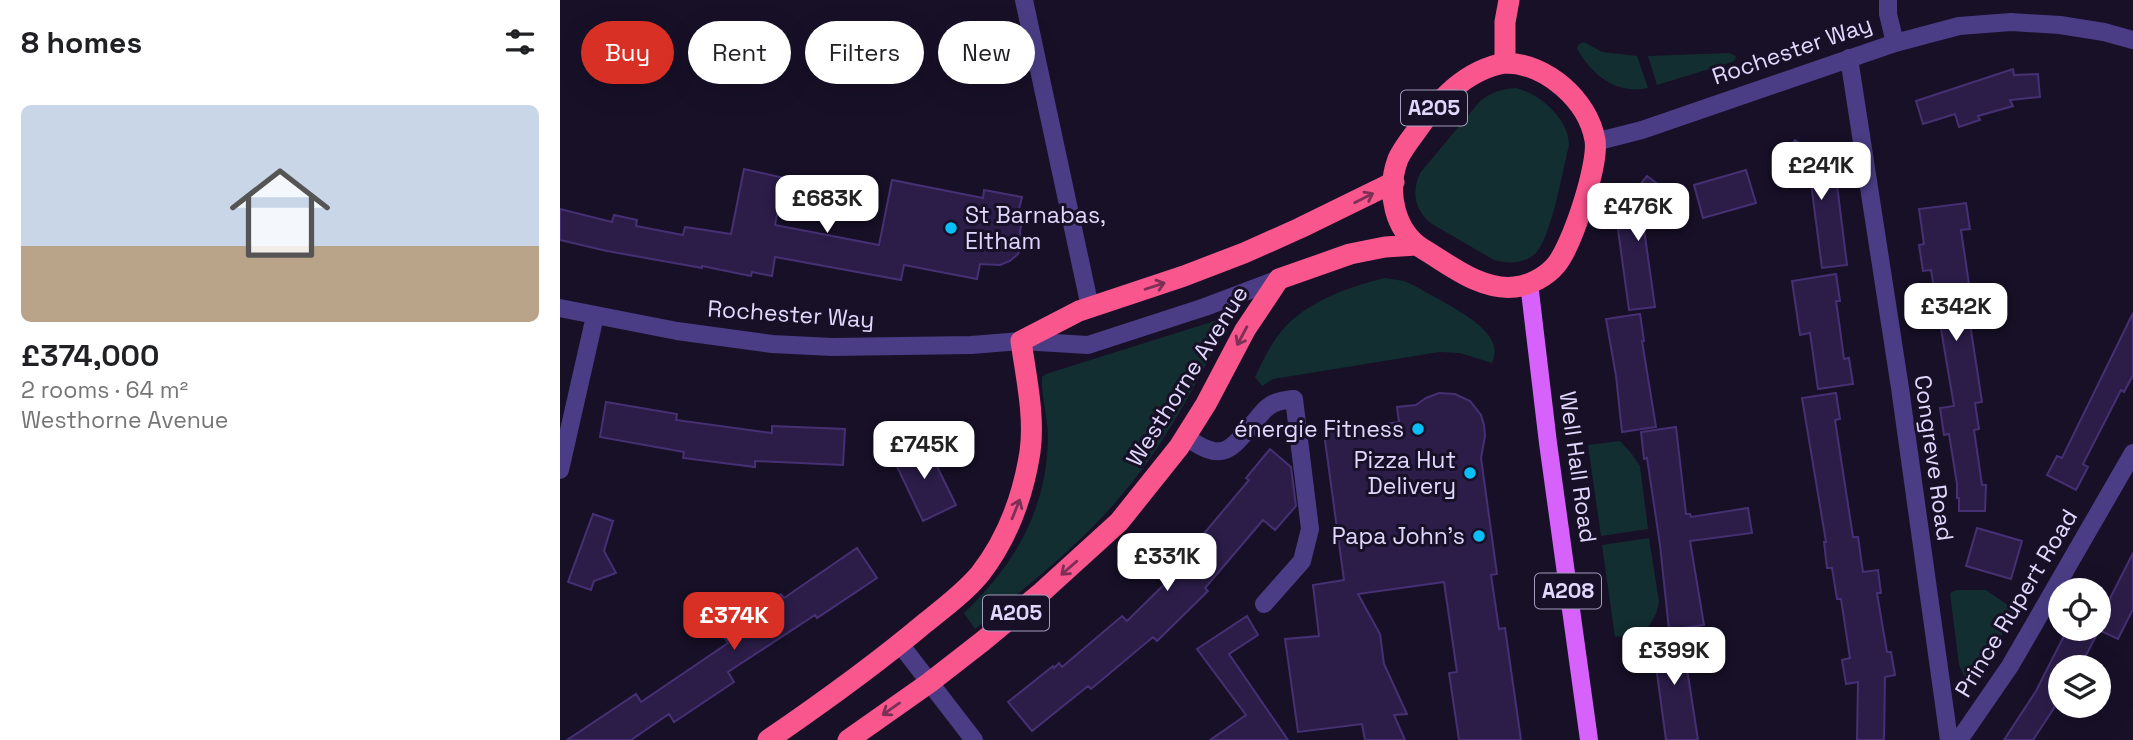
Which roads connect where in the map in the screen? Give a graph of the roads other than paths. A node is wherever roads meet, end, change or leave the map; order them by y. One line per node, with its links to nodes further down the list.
1 (1024, 0): 13 (street)
2 (1509, 0): 7 (highway)
3 (1888, 0): 5 (street)
4 (2133, 40): 5 (street, Rochester Way)
5 (1895, 43): 6 (street, Rochester Way)
6 (1849, 58): 8 (street, Rochester Way); 27 (street, Congreve Road)
7 (1505, 63): 8 (highway); 9 (highway, A205)
8 (1595, 142): 12 (highway)
9 (1394, 183): 10 (highway, A205); 13 (highway, Rochester Way, one-way to 9)
10 (1417, 245): 11 (highway, Rochester Way); 12 (highway, A205)
11 (1279, 279): 16 (street, Rochester Way); 17 (highway, Westhorne Avenue / A205, one-way to 17)
12 (1529, 283): 26 (main road, Well Hall Road / A208)
13 (1090, 307): 16 (highway, Rochester Way)
14 (560, 308): 15 (street, Rochester Way)
15 (595, 316): 16 (street, Rochester Way); 19 (street)
16 (1021, 341): 21 (highway, A205, one-way to 16)
17 (1186, 437): 20 (street); 22 (highway, Westhorne Avenue / A205, one-way to 22)
18 (2133, 453): 28 (street, Prince Rupert Road)
19 (560, 470)
20 (1264, 604)
21 (900, 644): 22 (street); 23 (highway, A205)
22 (929, 683): 24 (highway, Westhorne Avenue / A205, one-way to 24); 25 (street)
23 (768, 740)
24 (848, 740)
25 (974, 740)
26 (1589, 740)
27 (1949, 740)
28 (1959, 740)

